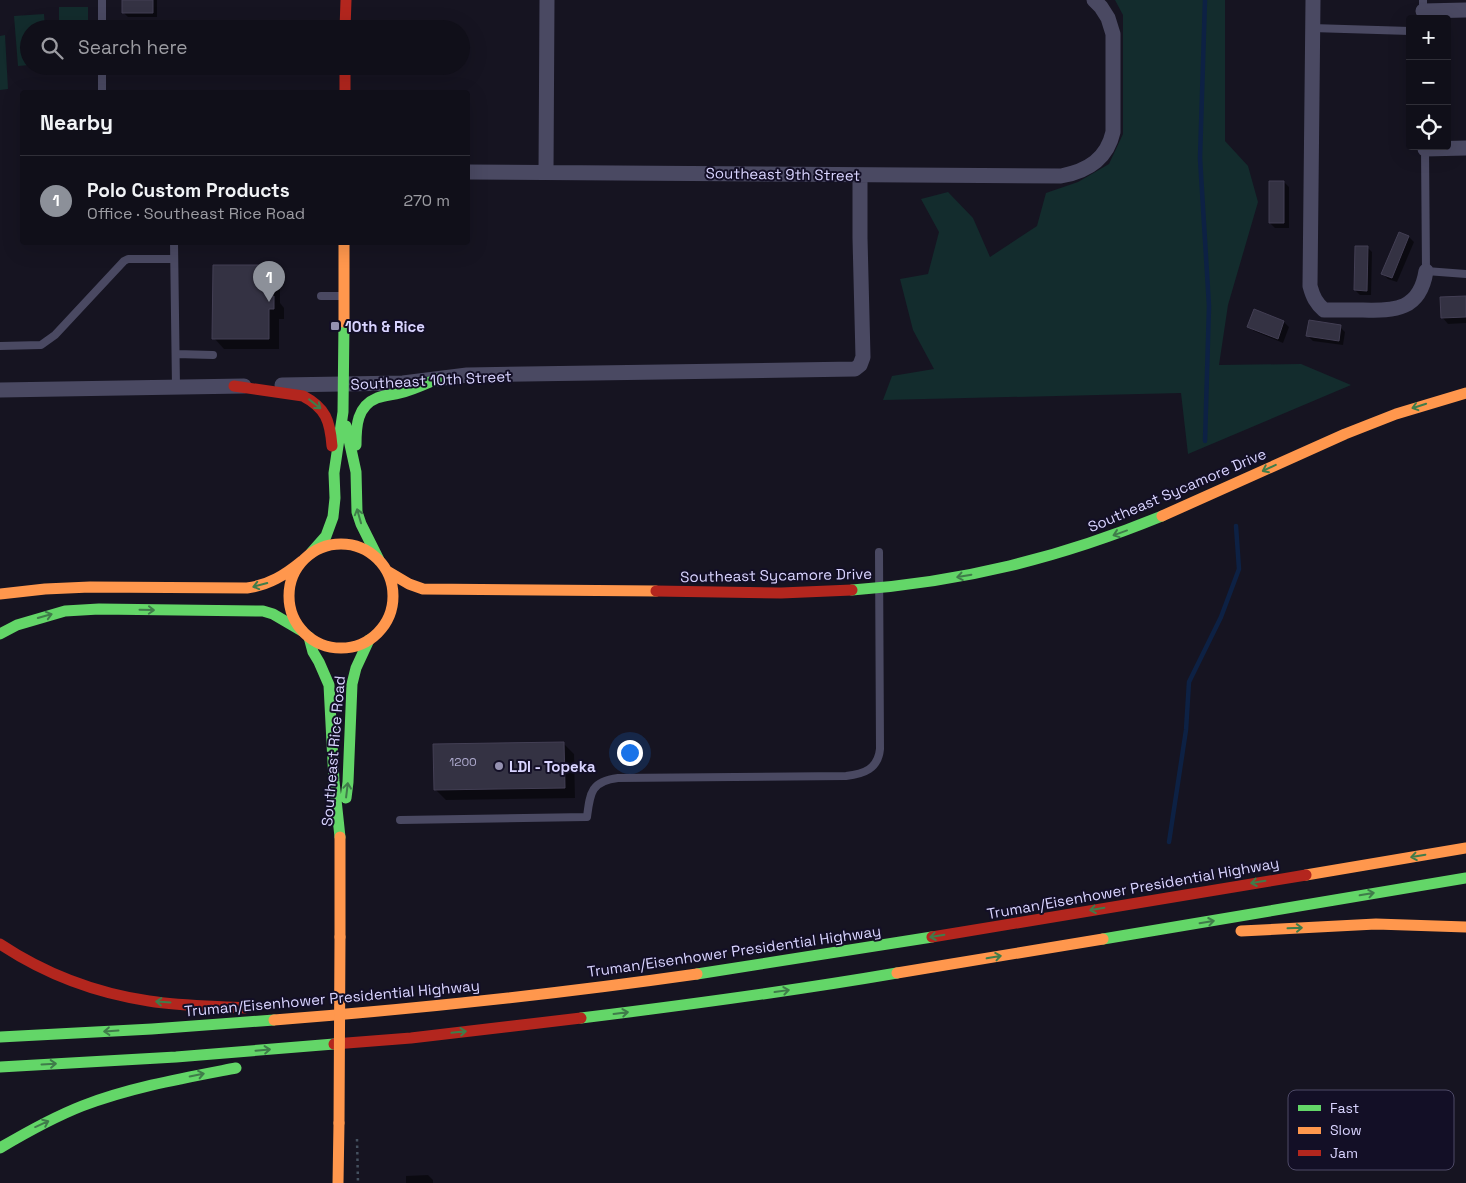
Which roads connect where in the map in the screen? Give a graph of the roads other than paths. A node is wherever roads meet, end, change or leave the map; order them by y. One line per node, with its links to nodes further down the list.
1 (102, 0): 8 (lane)
2 (346, 0): 9 (main road)
3 (547, 0): 20 (street)
4 (1313, 0): 10 (street)
5 (1097, 4): 21 (street, Southeast 9th Street)
6 (1423, 10): 7 (street)
7 (1466, 10)
8 (102, 20)
9 (346, 20)
10 (1312, 28): 11 (lane); 25 (street)
11 (1406, 30)
12 (102, 75): 14 (lane)
13 (345, 75): 15 (main road)
14 (102, 90)
15 (345, 90)
16 (1451, 148): 17 (street)
17 (1466, 148)
18 (1425, 150): 25 (lane)
19 (470, 172): 20 (street, Southeast 9th Street)
20 (546, 172): 21 (street, Southeast 9th Street)
21 (860, 175): 32 (street, Southeast 10th Street)
22 (174, 245): 24 (lane)
23 (344, 245): 28 (main road)
24 (174, 259): 29 (lane); 30 (lane)
25 (1426, 271): 26 (lane)
26 (1466, 274)
27 (321, 296): 28 (lane)
28 (344, 296): 33 (main road)
29 (0, 346)
30 (176, 354): 31 (lane); 35 (lane)
31 (213, 354)
32 (436, 379): 33 (street, Southeast 10th Street); 39 (main road)
33 (343, 384): 34 (street, Southeast 10th Street); 38 (main road)
34 (234, 386): 35 (street, Southeast 10th Street); 40 (main road, one-way to 40)
35 (176, 387): 36 (street, Southeast 10th Street)
36 (0, 390)
37 (1466, 393): 45 (main road, Southeast Sycamore Drive, one-way to 45)
38 (343, 412): 39 (main road); 40 (main road)
39 (356, 472): 43 (main road, one-way to 39)
40 (334, 473): 42 (main road)
41 (878, 552): 45 (lane)
42 (306, 558): 43 (main road); 46 (main road, one-way to 46); 48 (main road)
43 (379, 560): 44 (main road)
44 (387, 571): 45 (main road, Southeast Sycamore Drive); 49 (main road)
45 (878, 588): 50 (lane)
46 (0, 594)
47 (0, 634): 48 (main road, one-way to 48)
48 (306, 634): 49 (main road); 51 (main road, Southeast Rice Road)
49 (370, 640): 51 (main road, Southeast Rice Road, one-way to 49)
50 (400, 820)
51 (340, 838): 68 (main road, Southeast Rice Road, bridge)
52 (1466, 848): 59 (main road, Truman/Eisenhower Presidential Highway, one-way to 59)
53 (1466, 878): 57 (main road, one-way to 53)
54 (1466, 927): 55 (main road, one-way to 54)
55 (1232, 931)
56 (1217, 932): 57 (main road)
57 (1107, 938): 63 (main road, one-way to 57)
58 (0, 944): 60 (main road, one-way to 58)
59 (404, 1008): 61 (main road); 62 (main road, Truman/Eisenhower Presidential Highway, one-way to 62)
60 (253, 1009)
61 (271, 1009)
62 (0, 1037)
63 (411, 1038): 64 (main road); 66 (main road, one-way to 63)
64 (285, 1059)
65 (247, 1066): 67 (main road, one-way to 65)
66 (0, 1067)
67 (0, 1148)
68 (338, 1183)

